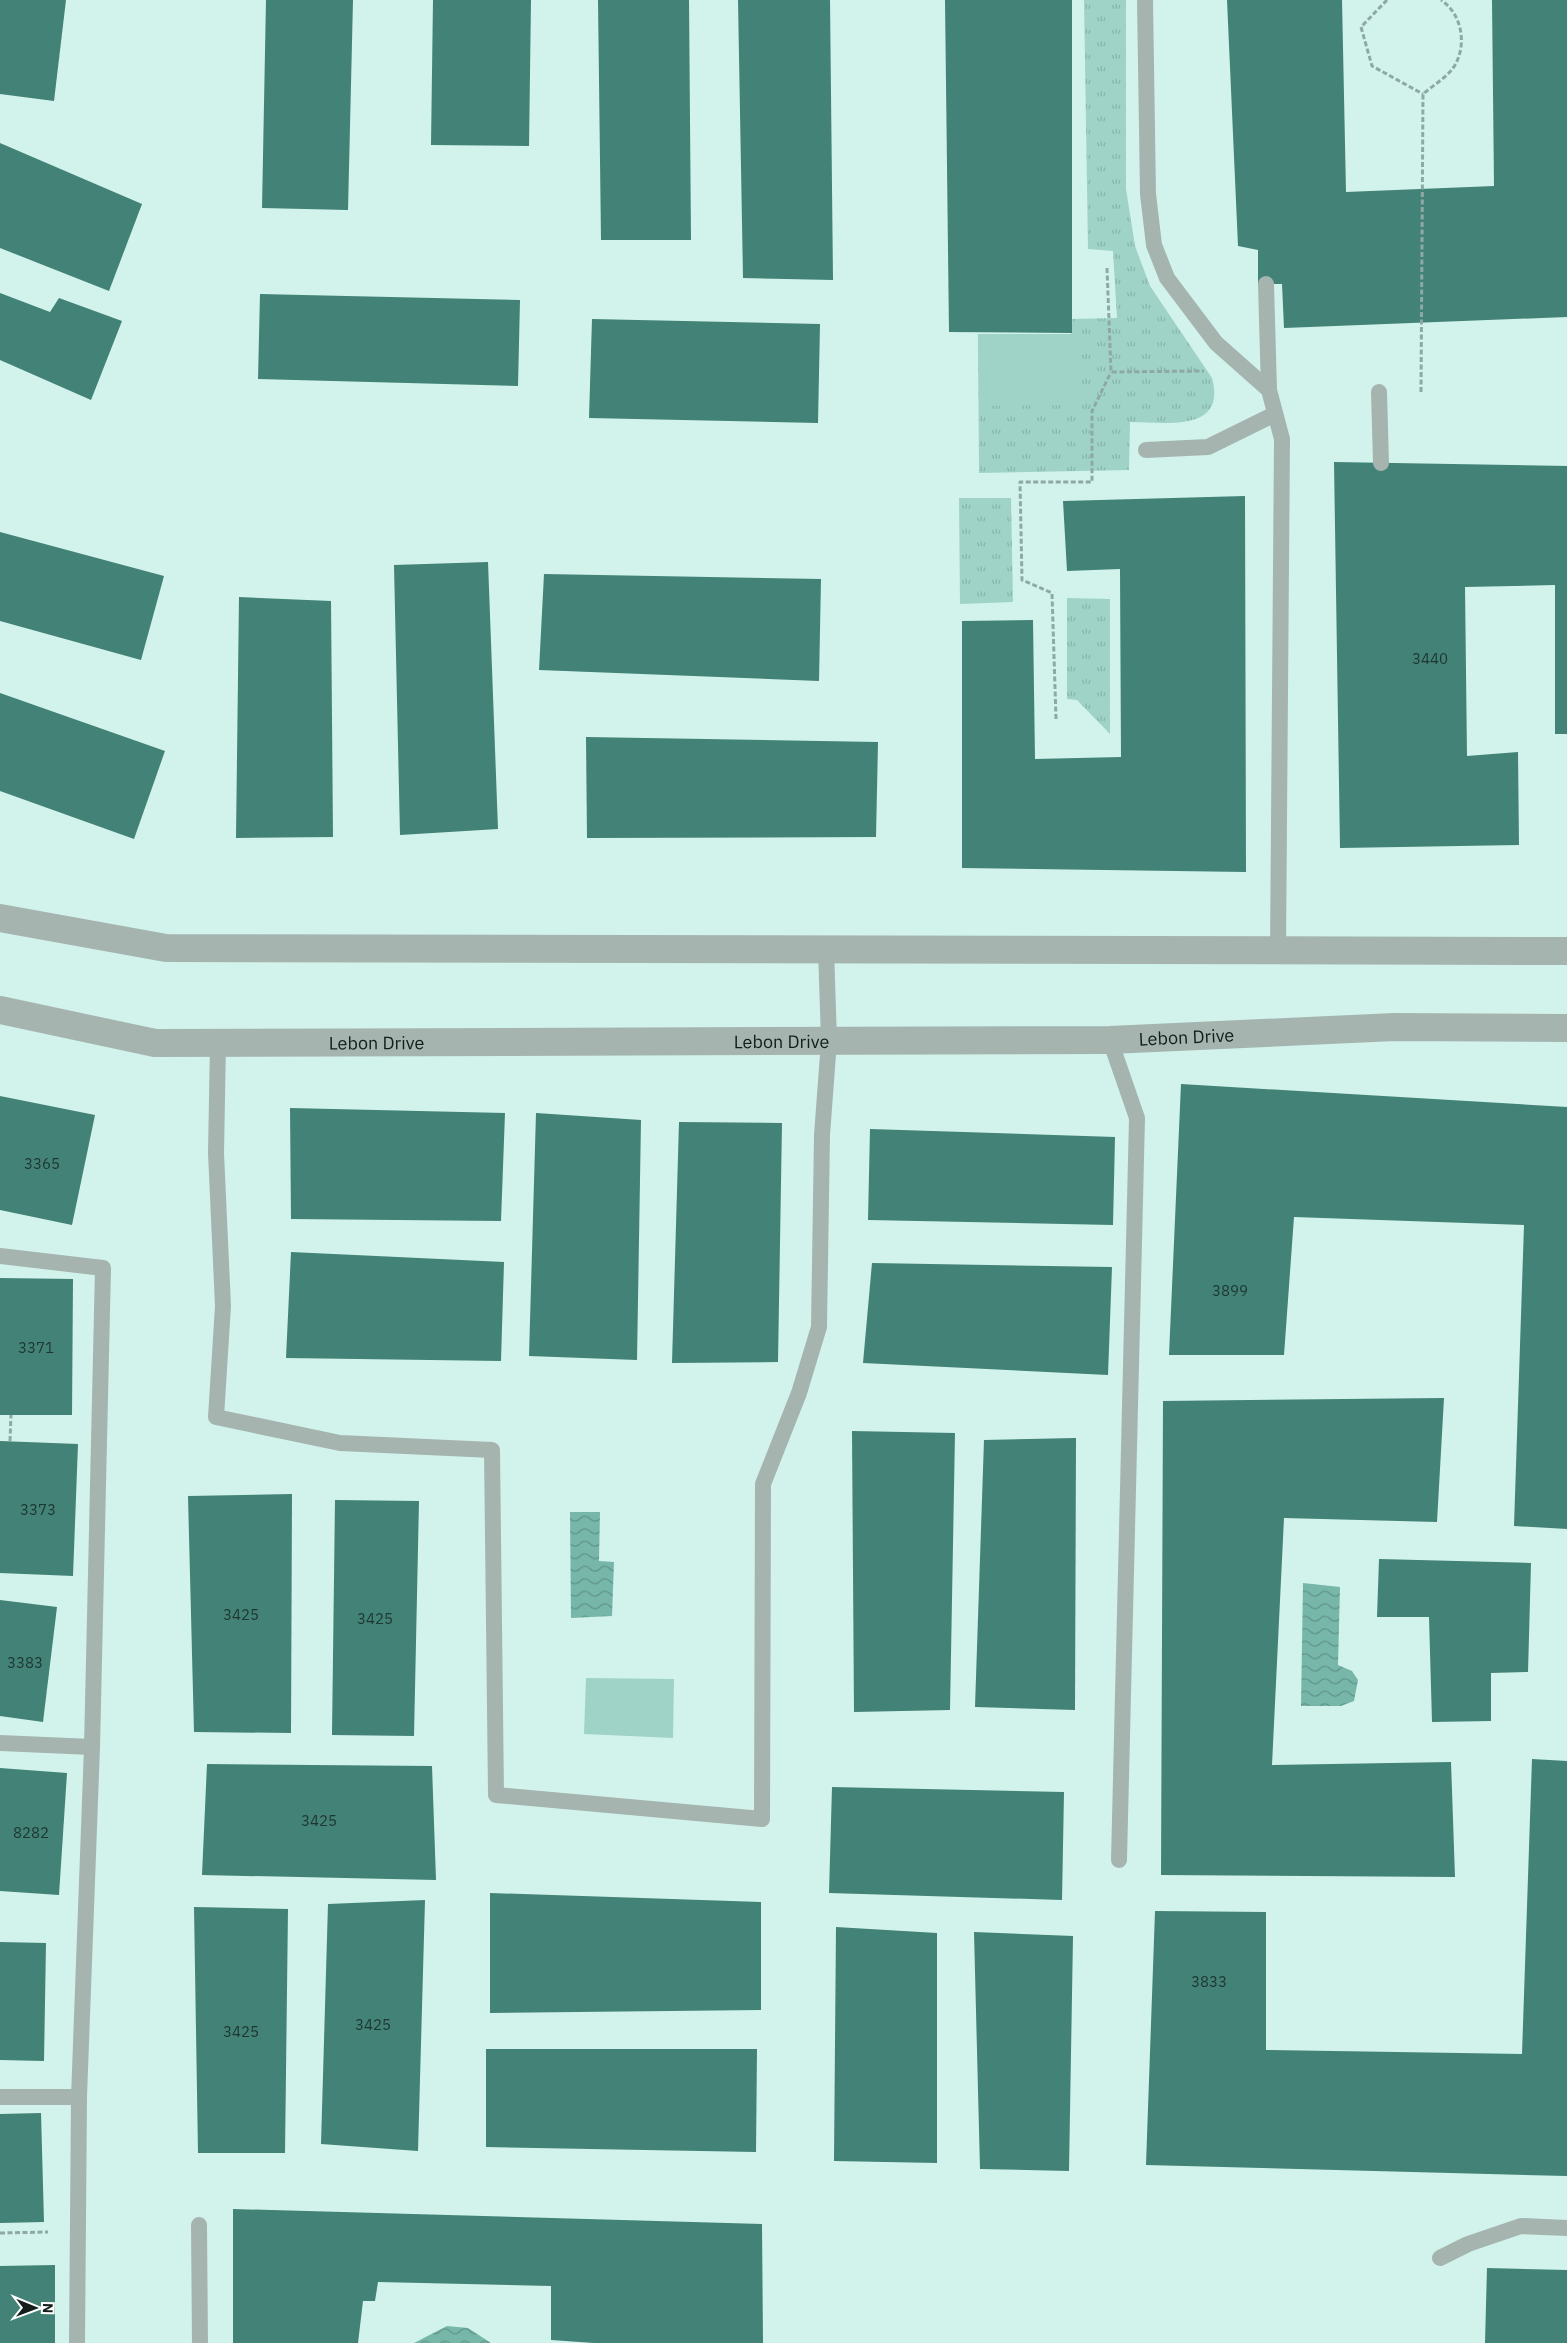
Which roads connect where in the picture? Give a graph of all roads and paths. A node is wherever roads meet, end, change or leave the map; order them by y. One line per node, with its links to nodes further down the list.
1 (1145, 0): 7 (lane)
2 (1387, 0): 4 (path)
3 (1441, 0): 4 (path)
4 (1423, 94): 11 (path)
5 (1107, 268): 8 (path)
6 (1266, 284): 9 (lane)
7 (1235, 361): 8 (path); 9 (lane)
8 (1111, 372): 15 (path)
9 (1269, 390): 12 (lane)
10 (1380, 392): 14 (lane)
11 (1421, 392)
12 (1275, 414): 13 (lane); 18 (lane)
13 (1146, 450)
14 (1381, 463)
15 (1056, 719)
16 (0, 918): 17 (street)
17 (826, 949): 18 (street); 23 (lane)
18 (1278, 950): 19 (street)
19 (1567, 951)
20 (0, 1010): 24 (street, Lebon Drive)
21 (1567, 1028): 22 (street, Lebon Drive)
22 (1110, 1040): 23 (street, Lebon Drive); 30 (lane)
23 (829, 1041): 24 (street, Lebon Drive); 24 (lane)
24 (218, 1043)
25 (0, 1256): 29 (lane)
26 (11, 1415): 27 (path)
27 (10, 1441)
28 (0, 1743): 29 (lane)
29 (92, 1747): 32 (lane)
30 (1119, 1860)
31 (0, 2097): 32 (lane)
32 (80, 2097): 36 (lane)
33 (199, 2225): 39 (lane)
34 (1567, 2228): 37 (lane)
35 (0, 2232): 36 (path)
36 (78, 2232): 38 (lane)
37 (1440, 2258)
38 (77, 2343)
39 (200, 2343)

